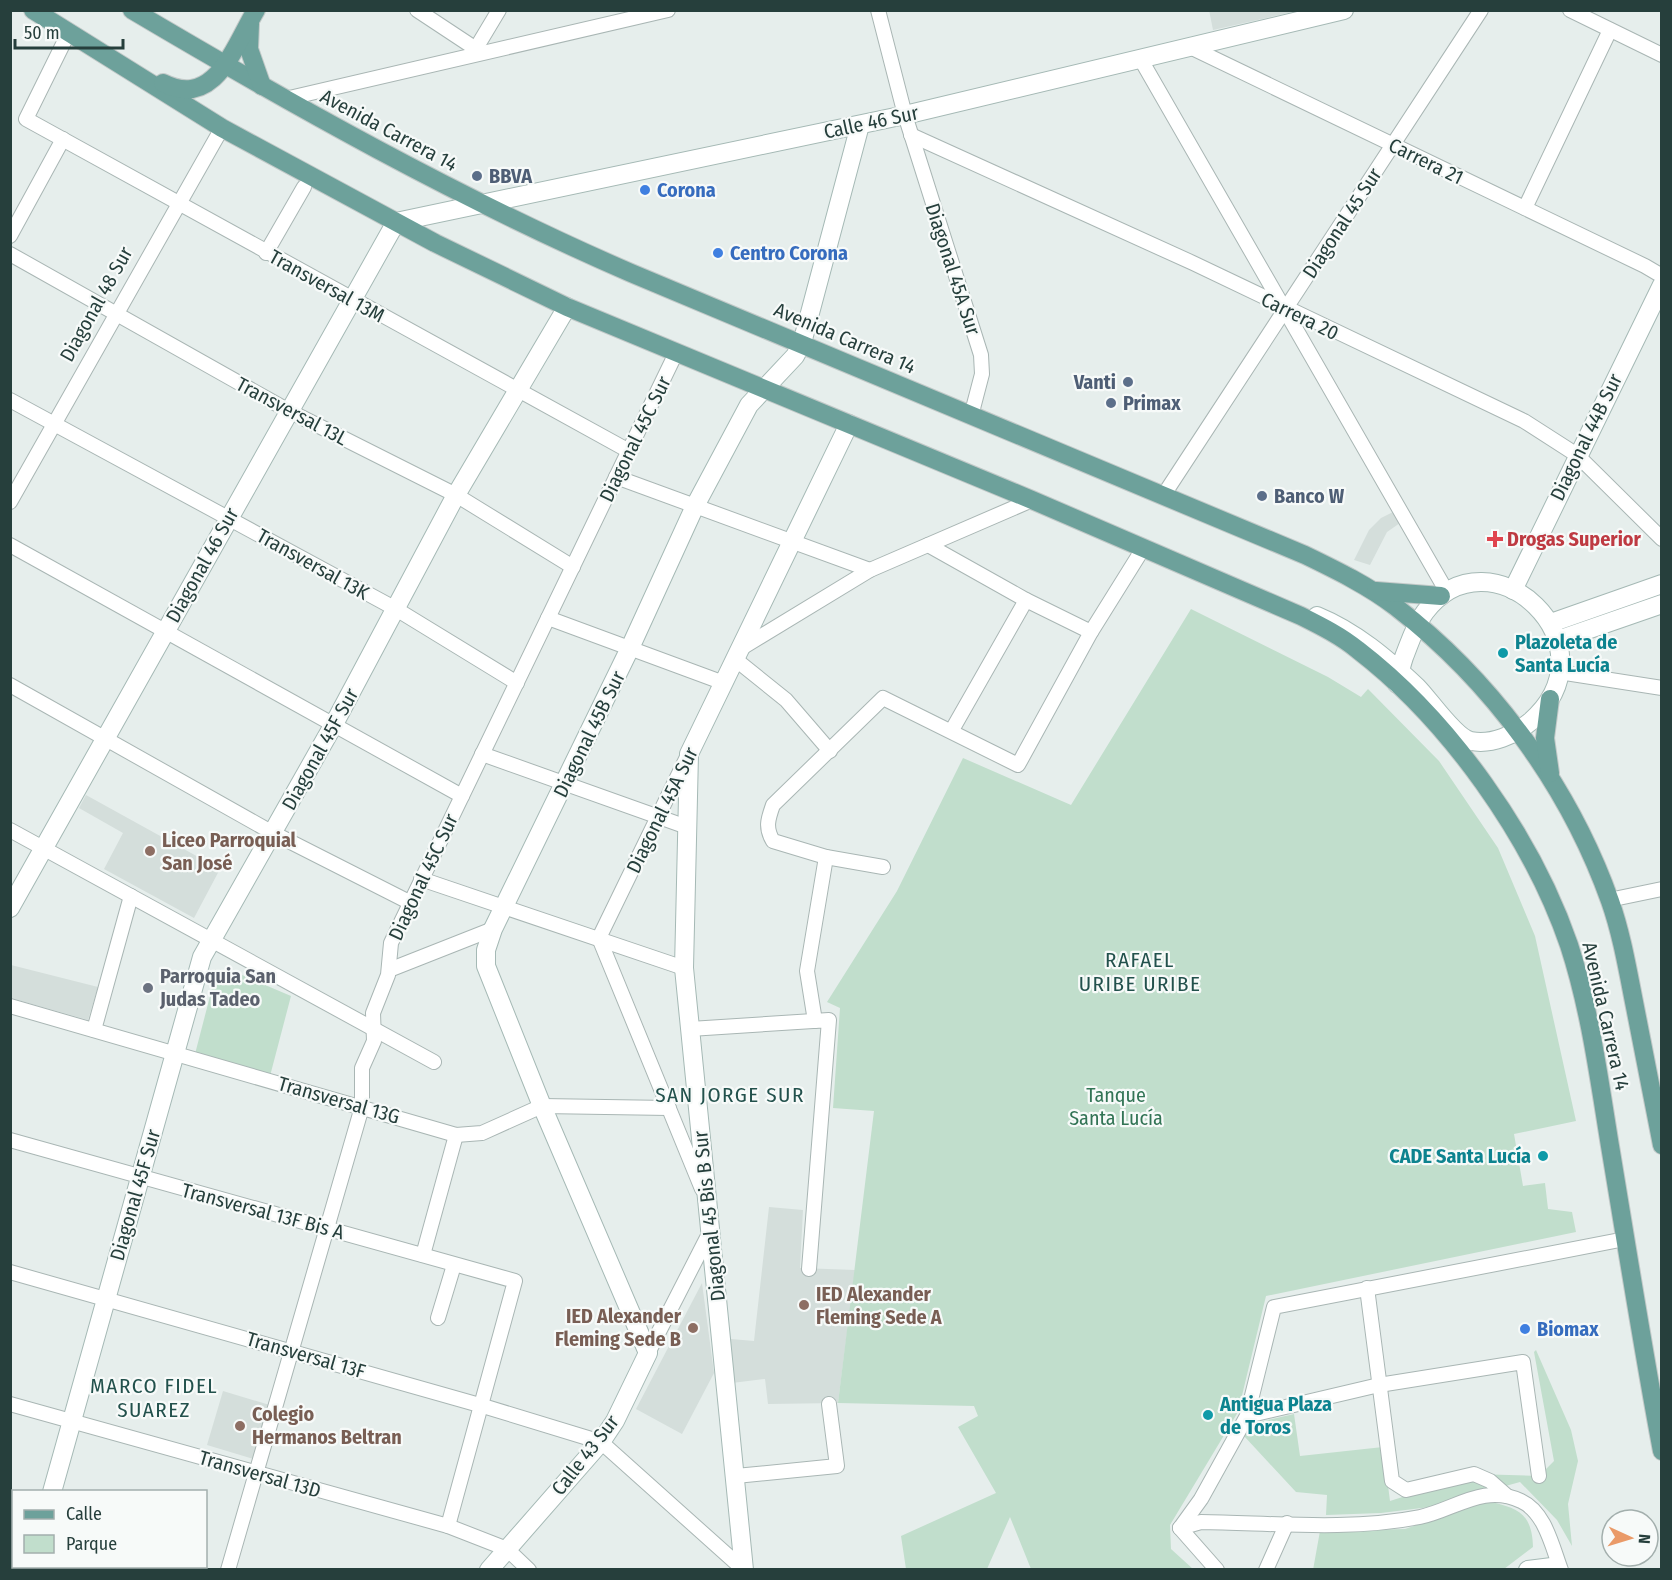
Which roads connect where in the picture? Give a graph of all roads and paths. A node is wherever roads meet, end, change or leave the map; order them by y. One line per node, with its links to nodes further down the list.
1 (33, 10): 13 (main road, Avenida Carrera 14)
2 (159, 10): 10 (main road)
3 (417, 10): 15 (street)
4 (499, 10): 15 (street)
5 (668, 10): 15 (street)
6 (878, 10): 21 (street)
7 (1344, 10): 14 (street, Calle 46 Sur)
8 (1481, 10): 25 (street, Diagonal 45 Sur)
9 (1570, 10): 12 (street)
10 (133, 11): 18 (main road, Avenida Carrera 14)
11 (253, 15): 18 (main road); 19 (main road)
12 (1610, 30): 16 (street); 29 (street)
13 (69, 32): 18 (main road); 23 (main road, Avenida Carrera 14); 24 (street, Transversal 13M)
14 (1190, 46): 17 (street, Calle 46 Sur); 25 (street, Carrera 21)
15 (474, 52): 20 (street)
16 (1662, 55)
17 (1140, 58): 21 (street, Calle 46 Sur); 38 (street)
18 (223, 64): 19 (main road, Avenida Carrera 14)
19 (262, 86): 20 (main road, Avenida Carrera 14)
20 (285, 99): 28 (main road, Avenida Carrera 14)
21 (907, 124): 22 (street, Calle 46 Sur); 38 (street, Carrera 20); 46 (street, Diagonal 45A Sur)
22 (860, 125): 28 (street, Calle 46 Sur); 40 (street, Diagonal 45B Sur)
23 (222, 128): 27 (street, Diagonal 48 Sur); 30 (main road, Avenida Carrera 14)
24 (63, 139): 27 (street, Transversal 13M); 31 (street)
25 (1393, 145): 29 (street, Carrera 21); 38 (street, Diagonal 45 Sur)
26 (304, 188): 32 (street)
27 (178, 204): 32 (street, Transversal 13M); 39 (street, Diagonal 48 Sur)
28 (480, 204): 30 (street, Calle 46 Sur); 40 (main road, Avenida Carrera 14)
29 (1525, 208): 34 (street, Carrera 21)
30 (396, 222): 36 (street, Diagonal 46 Sur); 37 (main road, Avenida Carrera 14)
31 (10, 236)
32 (266, 253): 36 (street, Transversal 13M)
33 (10, 254): 39 (street, Transversal 13L)
34 (1662, 276)
35 (1662, 285): 50 (street, Diagonal 44B Sur)
36 (352, 300): 43 (street, Transversal 13M); 45 (street, Diagonal 46 Sur)
37 (567, 307): 41 (main road, Avenida Carrera 14); 43 (street, Diagonal 45F Sur)
38 (1286, 309): 50 (street, Carrera 20); 53 (street, Diagonal 45 Sur); 68 (street)
39 (116, 314): 45 (street, Transversal 13L); 47 (street, Diagonal 48 Sur)
40 (802, 343): 42 (street, Diagonal 45B Sur); 46 (main road, Avenida Carrera 14)
41 (676, 353): 42 (main road, Avenida Carrera 14); 49 (street, Diagonal 45C Sur)
42 (763, 389): 48 (main road, Avenida Carrera 14); 56 (street, Diagonal 45B Sur)
43 (517, 390): 49 (street, Transversal 13M); 52 (street, Diagonal 45F Sur)
44 (10, 400): 47 (street, Transversal 13K)
45 (289, 411): 52 (street, Transversal 13L); 57 (street, Diagonal 46 Sur)
46 (971, 416): 53 (main road, Avenida Carrera 14)
47 (54, 424): 55 (street, Diagonal 48 Sur); 57 (street, Transversal 13K)
48 (849, 424): 54 (main road, Avenida Carrera 14); 59 (street, Diagonal 45A Sur)
49 (629, 451): 51 (street, Diagonal 45C Sur)
50 (1577, 455): 58 (street, Carrera 20); 67 (street, Diagonal 44B Sur)
51 (616, 477): 56 (street); 63 (street, Diagonal 45C Sur)
52 (456, 495): 63 (street, Transversal 13L); 71 (street, Diagonal 45F Sur)
53 (1163, 496): 66 (main road, Avenida Carrera 14)
54 (1032, 500): 61 (street); 62 (main road, Avenida Carrera 14)
55 (10, 502)
56 (695, 506): 59 (street); 77 (street, Diagonal 45B Sur)
57 (229, 518): 71 (street, Transversal 13K); 74 (street, Diagonal 46 Sur)
58 (1662, 539)
59 (792, 542): 64 (street); 78 (street, Diagonal 45A Sur)
60 (10, 545): 74 (street)
61 (928, 545): 64 (street); 69 (street)
62 (1144, 547): 75 (street); 80 (main road, Avenida Carrera 14)
63 (573, 567): 72 (street, Diagonal 45C Sur)
64 (870, 570): 78 (street)
65 (1662, 584): 76 (street)
66 (1369, 589): 68 (main road); 73 (main road, Avenida Carrera 14)
67 (1513, 590): 68 (street); 76 (street)
68 (1444, 594): 73 (street)
69 (1026, 600): 75 (street); 87 (street)
70 (1662, 604): 76 (street)
71 (396, 609): 81 (street, Transversal 13K); 86 (street, Diagonal 45F Sur)
72 (548, 618): 77 (street); 81 (street, Diagonal 45C Sur)
73 (1418, 624): 80 (street); 88 (main road, Avenida Carrera 14)
74 (166, 629): 86 (street); 89 (street, Diagonal 46 Sur)
75 (1091, 632): 87 (street)
76 (1554, 632): 79 (street)
77 (630, 648): 82 (street); 94 (street, Diagonal 45B Sur)
78 (738, 654): 82 (street, Diagonal 45A Sur); 90 (street)
79 (1559, 672): 84 (street); 85 (street)
80 (1398, 678): 88 (street, Avenida Carrera 14); 133 (main road, Avenida Carrera 14)
81 (517, 682): 91 (street, Diagonal 45C Sur)
82 (724, 683): 92 (street, Diagonal 45A Sur)
83 (10, 685): 89 (street)
84 (1662, 688)
85 (1550, 699): 88 (street); 93 (main road)
86 (334, 724): 95 (street); 99 (street, Diagonal 45F Sur)
87 (952, 730): 90 (street)
88 (1518, 730): 93 (main road, Avenida Carrera 14)
89 (106, 737): 99 (street); 100 (street, Diagonal 46 Sur)
90 (830, 751): 101 (street)
91 (482, 754): 94 (street); 95 (street, Diagonal 45C Sur)
92 (689, 754): 96 (street, Diagonal 45A Sur); 97 (street, Diagonal 45 Bis B Sur)
93 (1552, 783): 106 (main road, Avenida Carrera 14)
94 (565, 784): 96 (street); 108 (street, Diagonal 45B Sur)
95 (462, 796): 103 (street, Diagonal 45C Sur)
96 (658, 817): 97 (street); 111 (street, Diagonal 45A Sur)
97 (687, 827): 113 (street, Diagonal 45 Bis B Sur)
98 (10, 830): 100 (street)
99 (273, 832): 107 (street); 112 (street, Diagonal 45F Sur)
100 (44, 848): 105 (street); 109 (street, Diagonal 46 Sur)
101 (826, 857): 102 (street); 116 (street)
102 (883, 867)
103 (421, 879): 107 (street, Diagonal 45C Sur); 108 (street)
104 (1662, 889): 106 (street)
105 (131, 896): 112 (street); 119 (street)
106 (1609, 900): 125 (main road, Avenida Carrera 14)
107 (409, 902): 114 (street, Diagonal 45C Sur)
108 (505, 907): 110 (street, Diagonal 45B Sur); 111 (street)
109 (10, 908)
110 (493, 929): 114 (street); 122 (street, Diagonal 45B Sur)
111 (599, 938): 113 (street); 124 (street)
112 (212, 940): 117 (street); 120 (street, Diagonal 45F Sur)
113 (684, 968): 118 (street, Diagonal 45 Bis B Sur)
114 (389, 970): 117 (street, Diagonal 45C Sur)
115 (10, 1006): 119 (street, Transversal 13G)
116 (822, 1020): 118 (street); 136 (street)
117 (372, 1028): 121 (street); 123 (street, Diagonal 45C Sur)
118 (690, 1029): 130 (street, Diagonal 45 Bis B Sur)
119 (94, 1030): 120 (street, Transversal 13G)
120 (175, 1053): 123 (street, Transversal 13G); 129 (street, Diagonal 45F Sur)
121 (434, 1062)
122 (542, 1106): 124 (street, Transversal 13G); 126 (street, Transversal 13G); 142 (street, Diagonal 45B Sur)
123 (362, 1107): 126 (street, Transversal 13G); 131 (street, Diagonal 45C Sur)
124 (669, 1108): 130 (street)
125 (1659, 1111): 128 (main road, Avenida Carrera 14)
126 (456, 1135): 134 (street)
127 (10, 1140): 129 (street, Transversal 13F Bis A)
128 (1662, 1145)
129 (140, 1177): 131 (street, Transversal 13F Bis A); 139 (street, Diagonal 45F Sur)
130 (707, 1202): 132 (street, Diagonal 45 Bis B Sur)
131 (327, 1228): 134 (street, Transversal 13F Bis A); 141 (street, Diagonal 45C Sur)
132 (710, 1232): 142 (street, Calle 43 Sur); 152 (street, Diagonal 45 Bis B Sur)
133 (1625, 1239): 138 (street); 150 (main road, Avenida Carrera 14)
134 (423, 1255): 135 (street, Transversal 13F Bis A)
135 (454, 1265): 140 (street); 146 (street, Transversal 13F Bis A)
136 (809, 1269)
137 (10, 1272): 139 (street, Transversal 13F)
138 (1367, 1288): 143 (street); 147 (street)
139 (106, 1299): 141 (street, Transversal 13F); 148 (street, Diagonal 45F Sur)
140 (438, 1318)
141 (291, 1351): 146 (street, Transversal 13F); 151 (street, Diagonal 45C Sur)
142 (648, 1353): 149 (street, Calle 43 Sur)
143 (1379, 1384): 147 (street); 153 (street); 155 (street)
144 (10, 1404): 148 (street, Transversal 13D)
145 (829, 1404): 152 (street)
146 (483, 1406): 149 (street, Transversal 13F); 157 (street)
147 (1247, 1416): 158 (street)
148 (72, 1421): 151 (street, Transversal 13D); 154 (street, Diagonal 45F Sur)
149 (601, 1442): 159 (street, Calle 43 Sur); 163 (street)
150 (1662, 1451)
151 (256, 1472): 157 (street, Transversal 13D); 160 (street, Diagonal 45C Sur)
152 (736, 1476): 163 (street, Diagonal 45 Bis B Sur)
153 (1539, 1476)
154 (52, 1490)
155 (1521, 1500): 156 (street); 168 (street)
156 (1287, 1523): 158 (street); 165 (street)
157 (448, 1526): 159 (street, Transversal 13D)
158 (1180, 1528): 164 (street)
159 (507, 1549): 161 (street, Calle 43 Sur); 162 (street)
160 (228, 1569)
161 (489, 1569)
162 (529, 1569)
163 (744, 1569)
164 (1217, 1569)
165 (1266, 1569)
166 (1528, 1569): 167 (street)
167 (1555, 1569)
168 (1561, 1569)

